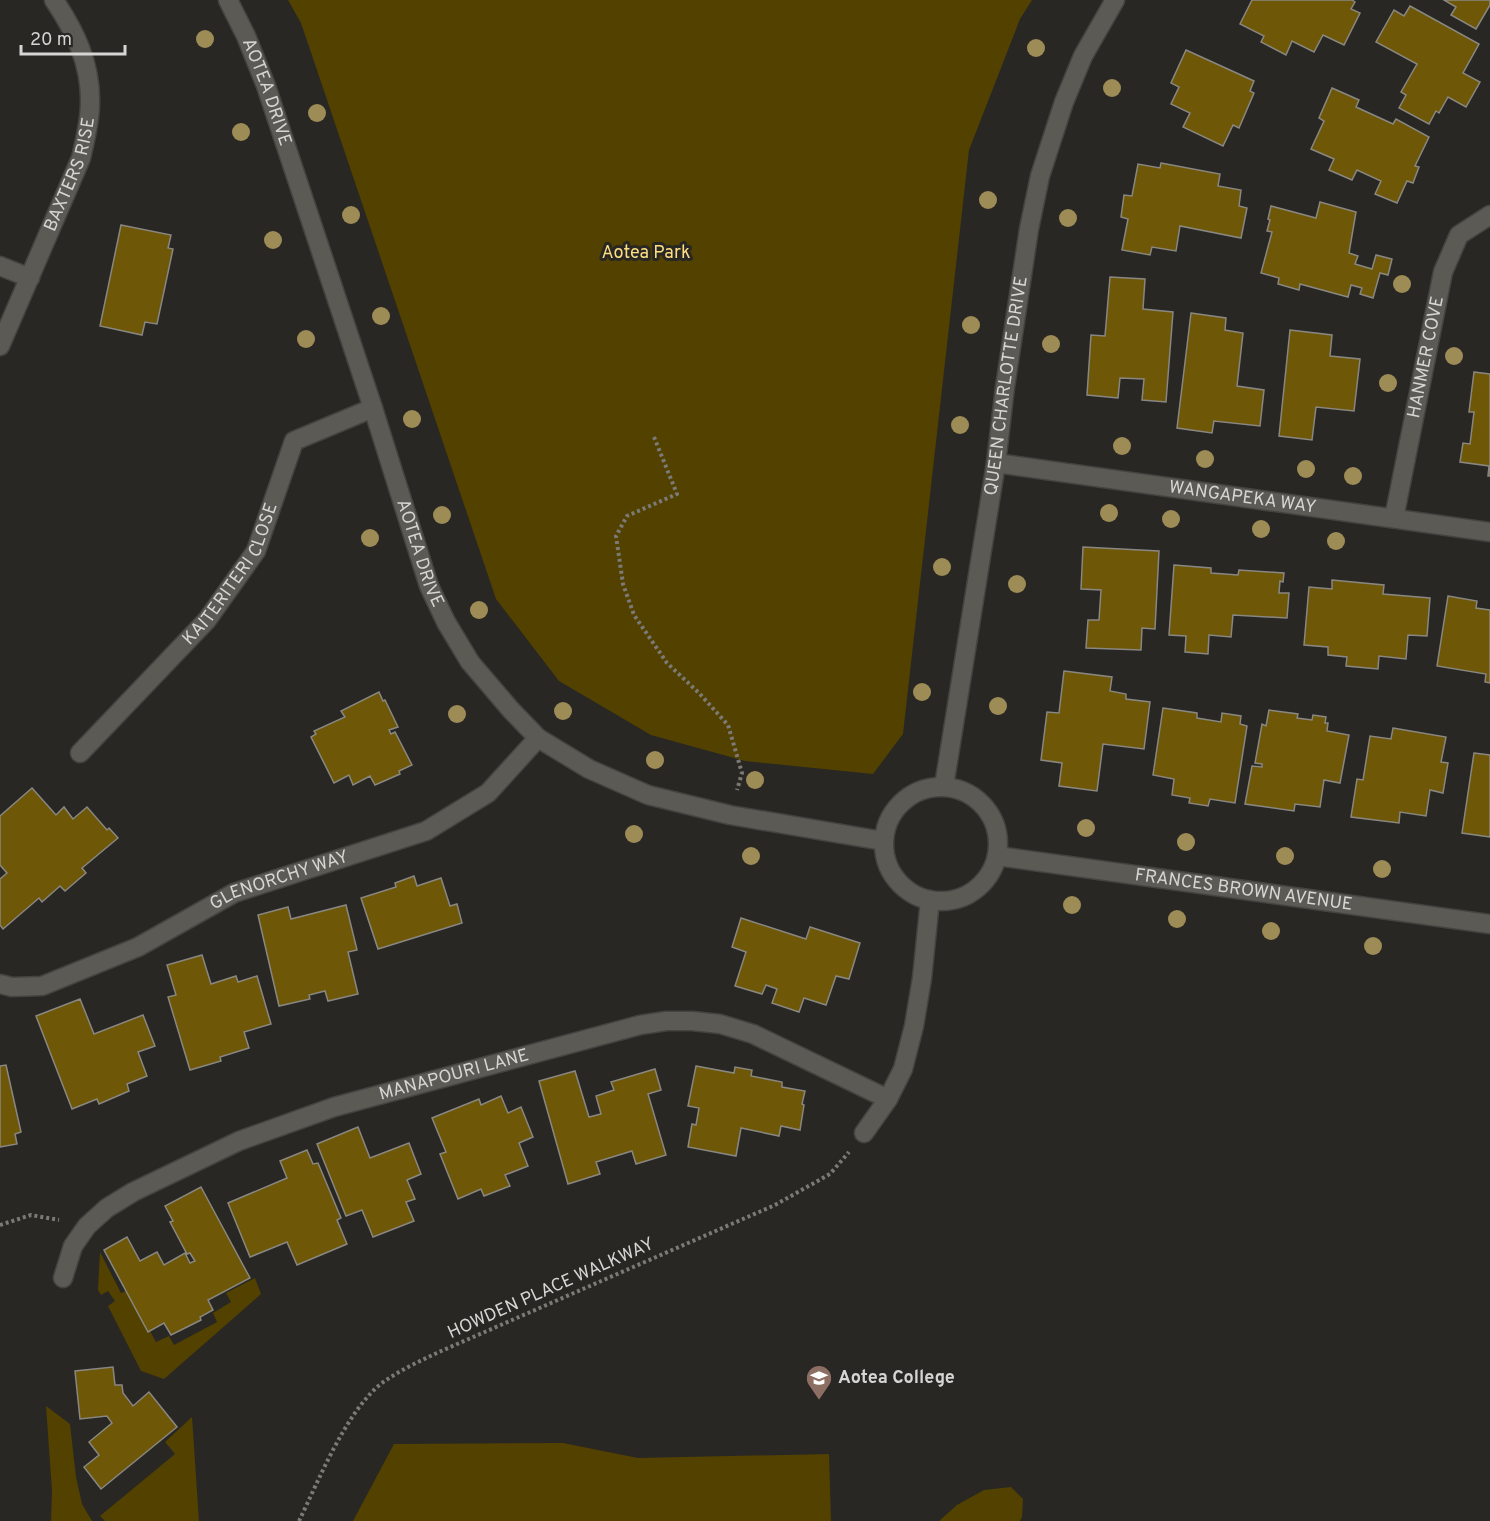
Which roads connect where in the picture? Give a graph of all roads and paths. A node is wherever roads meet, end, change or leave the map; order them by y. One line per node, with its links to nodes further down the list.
1 (54, 0): 6 (street, BAXTERS RISE)
2 (228, 0): 8 (street, AOTEA DRIVE)
3 (1115, 0): 10 (street, QUEEN CHARLOTTE DRIVE)
4 (1490, 214): 11 (street, HANMER COVE)
5 (0, 266): 6 (street)
6 (30, 278): 7 (street, BAXTERS RISE)
7 (0, 346)
8 (373, 408): 13 (street, AOTEA DRIVE); 14 (street, KAITERITERI CLOSE)
9 (654, 437): 16 (path)
10 (996, 463): 11 (street, WANGAPEKA WAY); 15 (street, QUEEN CHARLOTTE DRIVE)
11 (1394, 518): 12 (street, WANGAPEKA WAY)
12 (1490, 532)
13 (538, 738): 16 (street, AOTEA DRIVE); 21 (street, GLENORCHY WAY)
14 (80, 753)
15 (944, 786): 17 (street); 18 (street)
16 (730, 814): 17 (street, AOTEA DRIVE)
17 (883, 841): 19 (street)
18 (997, 856): 19 (street); 20 (street, FRANCES BROWN AVENUE)
19 (930, 900): 22 (street)
20 (1490, 924)
21 (0, 984)
22 (888, 1100): 23 (street); 25 (street, MANAPOURI LANE)
23 (864, 1133): 27 (path, HOWDEN PLACE WALKWAY)
24 (0, 1225): 25 (path)
25 (87, 1226): 26 (street, MANAPOURI LANE)
26 (63, 1278)
27 (299, 1521)

